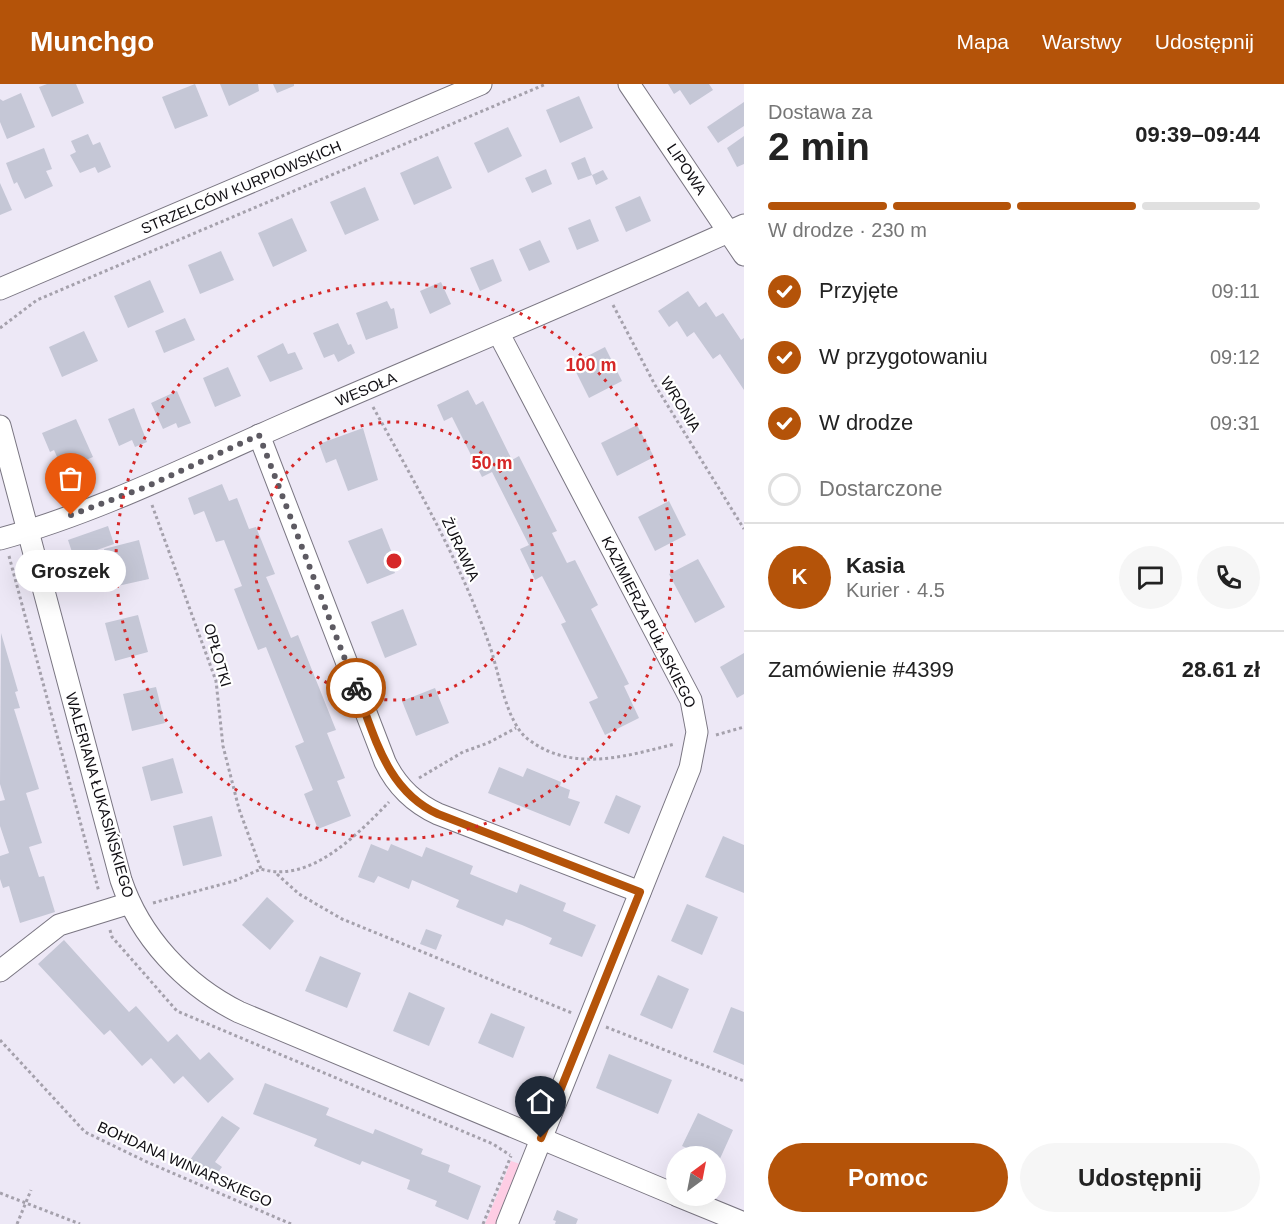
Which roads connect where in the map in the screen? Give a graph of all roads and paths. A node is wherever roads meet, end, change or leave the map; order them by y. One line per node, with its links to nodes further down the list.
1 (481, 84): 7 (street, STRZELCÓW KURPIOWSKICH)
2 (546, 84): 8 (path)
3 (629, 84): 4 (street, LIPOWA)
4 (736, 229): 5 (street, LIPOWA); 6 (street, WESOŁA)
5 (744, 255)
6 (604, 287): 9 (street, WESOŁA); 14 (path, WRONIA)
7 (0, 289)
8 (0, 328)
9 (499, 334): 10 (street, WESOŁA); 19 (street, KAZIMIERZA PUŁASKIEGO)
10 (364, 390): 12 (street, WESOŁA); 18 (path, ŻURAWIA)
11 (0, 426): 15 (street, WALERIANA ŁUKASIŃSKIEGO)
12 (259, 435): 13 (street, WESOŁA); 20 (street)
13 (146, 487): 15 (street, WESOŁA); 21 (path, OPŁOTKI)
14 (744, 530)
15 (28, 531): 16 (street, WESOŁA); 24 (street, WALERIANA ŁUKASIŃSKIEGO)
16 (2, 538): 25 (path)
17 (744, 727): 19 (path)
18 (516, 728): 19 (path); 20 (path)
19 (696, 739): 23 (street, KAZIMIERZA PUŁASKIEGO)
20 (401, 789): 22 (path); 23 (street)
21 (261, 869): 22 (path); 24 (path)
22 (277, 874): 27 (path)
23 (640, 892): 27 (street, KAZIMIERZA PUŁASKIEGO)
24 (131, 906): 25 (street); 30 (street, WALERIANA ŁUKASIŃSKIEGO)
25 (104, 911): 26 (street); 31 (path)
26 (0, 971)
27 (589, 1020): 29 (path); 30 (street, KAZIMIERZA PUŁASKIEGO)
28 (0, 1040): 40 (path, BOHDANA WINIARSKIEGO)
29 (744, 1081)
30 (541, 1138): 33 (street, WALERIANA ŁUKASIŃSKIEGO); 41 (street, KAZIMIERZA PUŁASKIEGO)
31 (510, 1155)
32 (32, 1190): 35 (path)
33 (666, 1190)
34 (0, 1193): 35 (path)
35 (26, 1202): 38 (path); 39 (path)
36 (703, 1206): 37 (street, WALERIANA ŁUKASIŃSKIEGO)
37 (744, 1223)
38 (17, 1224)
39 (80, 1224)
40 (291, 1224)
41 (507, 1224)

